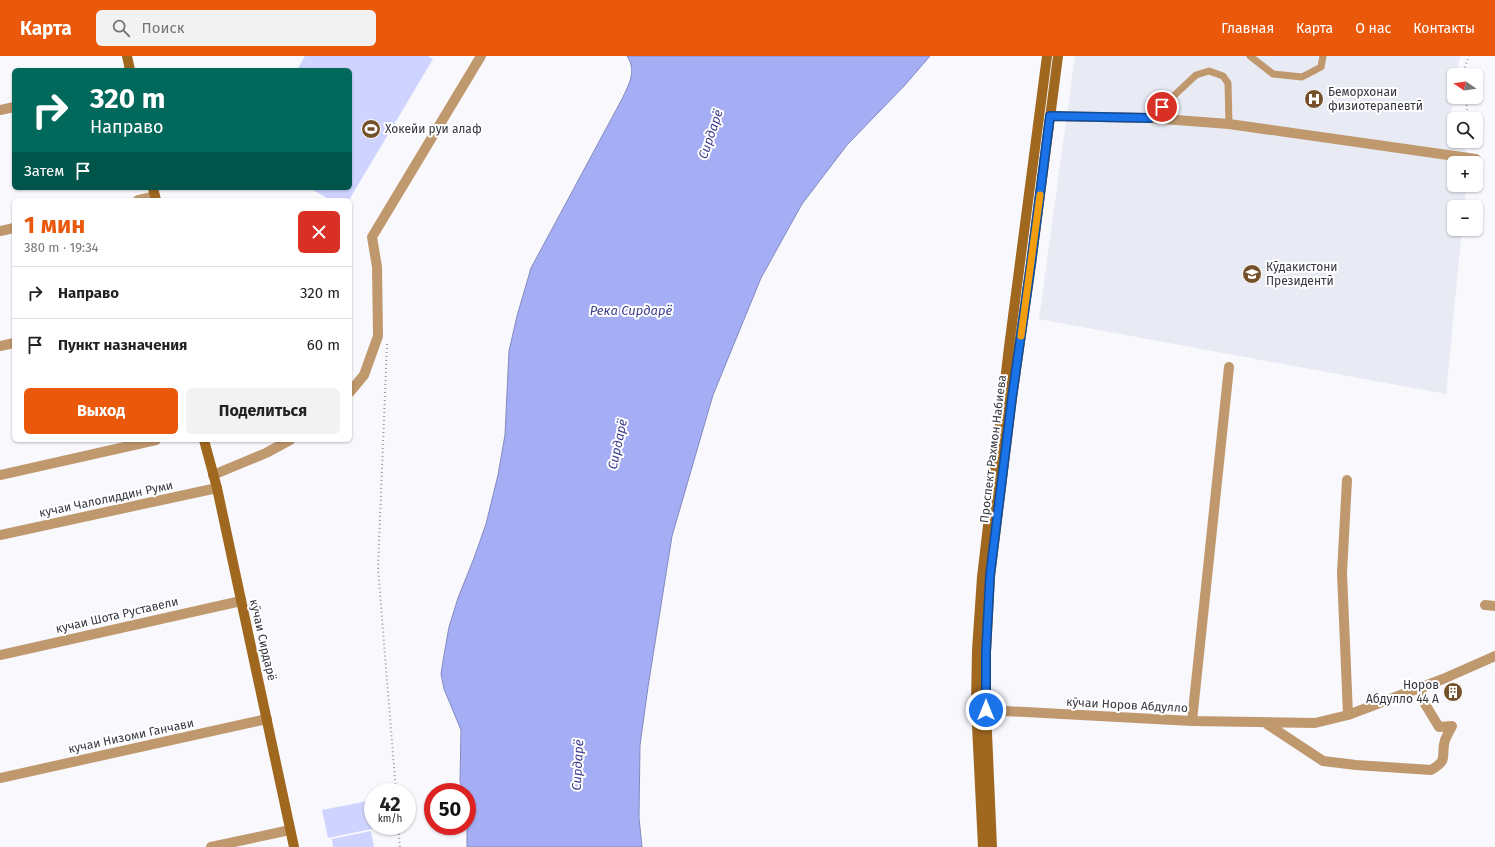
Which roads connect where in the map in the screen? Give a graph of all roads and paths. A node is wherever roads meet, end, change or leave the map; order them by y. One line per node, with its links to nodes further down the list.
1 (127, 56): 8 (main road)
2 (482, 56): 20 (street)
3 (1047, 56): 49 (main road, Проспект Рахмон Набиева)
4 (1058, 56): 12 (main road, Проспект Рахмон Набиева)
5 (1250, 56): 6 (lane)
6 (1323, 56)
7 (1469, 56): 9 (path)
8 (130, 68)
9 (1465, 68)
10 (12, 107): 11 (street)
11 (0, 110)
12 (1050, 116): 13 (street); 37 (main road, Проспект Рахмон Набиева)
13 (1150, 118): 14 (street); 14 (lane)
14 (1229, 124): 15 (street)
15 (1455, 156)
16 (155, 195): 17 (street)
17 (145, 198)
18 (12, 228): 19 (street)
19 (0, 231)
20 (378, 336): 24 (street); 43 (path)
21 (12, 343): 22 (street)
22 (0, 346)
23 (1228, 367): 40 (street)
24 (352, 390)
25 (147, 442): 28 (street)
26 (205, 442): 29 (main road, кӯчаи Сирдарё)
27 (286, 442): 29 (street)
28 (0, 475)
29 (213, 475): 31 (main road, кӯчаи Сирдарё)
30 (1347, 480): 38 (street)
31 (217, 488): 32 (street, кучаи Чалолиддин Руми); 33 (main road, кӯчаи Сирдарё)
32 (0, 535)
33 (240, 601): 34 (street, кучаи Шота Руставели); 39 (main road, кӯчаи Сирдарё)
34 (0, 655)
35 (1495, 656): 36 (street, кӯчаи Норов Абдулло)
36 (1420, 688): 38 (street, кӯчаи Норов Абдулло); 41 (street)
37 (986, 710): 40 (street, кӯчаи Норов Абдулло); 50 (main road, Проспект Рахмон Набиева)
38 (1348, 715): 41 (street, кӯчаи Норов Абдулло)
39 (267, 719): 42 (street, кучаи Низоми Ганчави); 44 (main road, кӯчаи Сирдарё)
40 (1192, 721): 41 (street, кӯчаи Норов Абдулло)
41 (1266, 724)
42 (0, 778)
43 (395, 783)
44 (290, 830): 46 (street); 47 (main road, кӯчаи Сирдарё)
45 (399, 835): 48 (path)
46 (211, 847)
47 (294, 847)
48 (400, 847)
49 (983, 847)
50 (992, 847)

